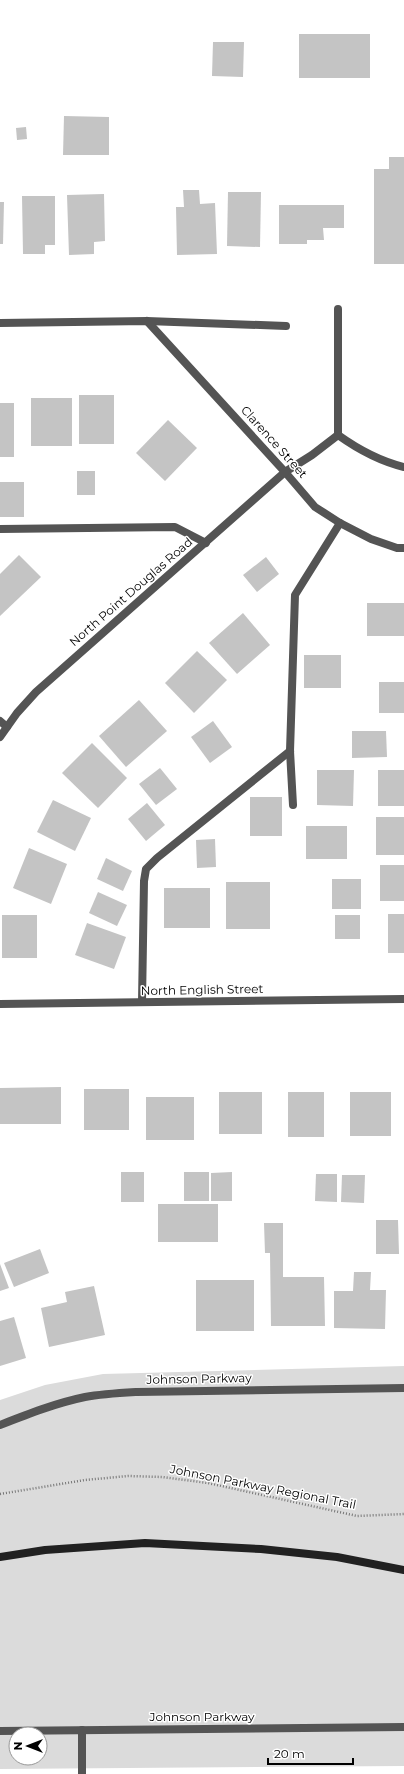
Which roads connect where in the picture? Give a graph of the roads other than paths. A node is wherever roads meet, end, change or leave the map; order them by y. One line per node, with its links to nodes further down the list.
1 (338, 308): 5 (street)
2 (147, 321): 3 (street); 4 (street); 7 (street, Clarence Street)
3 (0, 323)
4 (286, 326)
5 (338, 435): 6 (street); 7 (street, North Point Douglas Road)
6 (404, 467)
7 (285, 472): 8 (street, Clarence Street); 10 (street, North Point Douglas Road)
8 (340, 524): 11 (street, Clarence Street); 15 (street)
9 (0, 530): 10 (street)
10 (206, 543): 13 (street, North Point Douglas Road)
11 (404, 548)
12 (0, 721): 13 (street)
13 (7, 727): 14 (street, North Point Douglas Road)
14 (0, 737)
15 (290, 751): 16 (street); 18 (street)
16 (293, 805)
17 (404, 999): 18 (street, North English Street)
18 (142, 1002): 19 (street, North English Street)
19 (0, 1004)
20 (404, 1388): 21 (street, Johnson Parkway)
21 (0, 1426)
22 (0, 1556): 23 (street)
23 (404, 1570)
24 (404, 1727): 25 (street, Johnson Parkway)
25 (82, 1730): 26 (street, Johnson Parkway); 27 (street)
26 (0, 1731)
27 (82, 1774)

